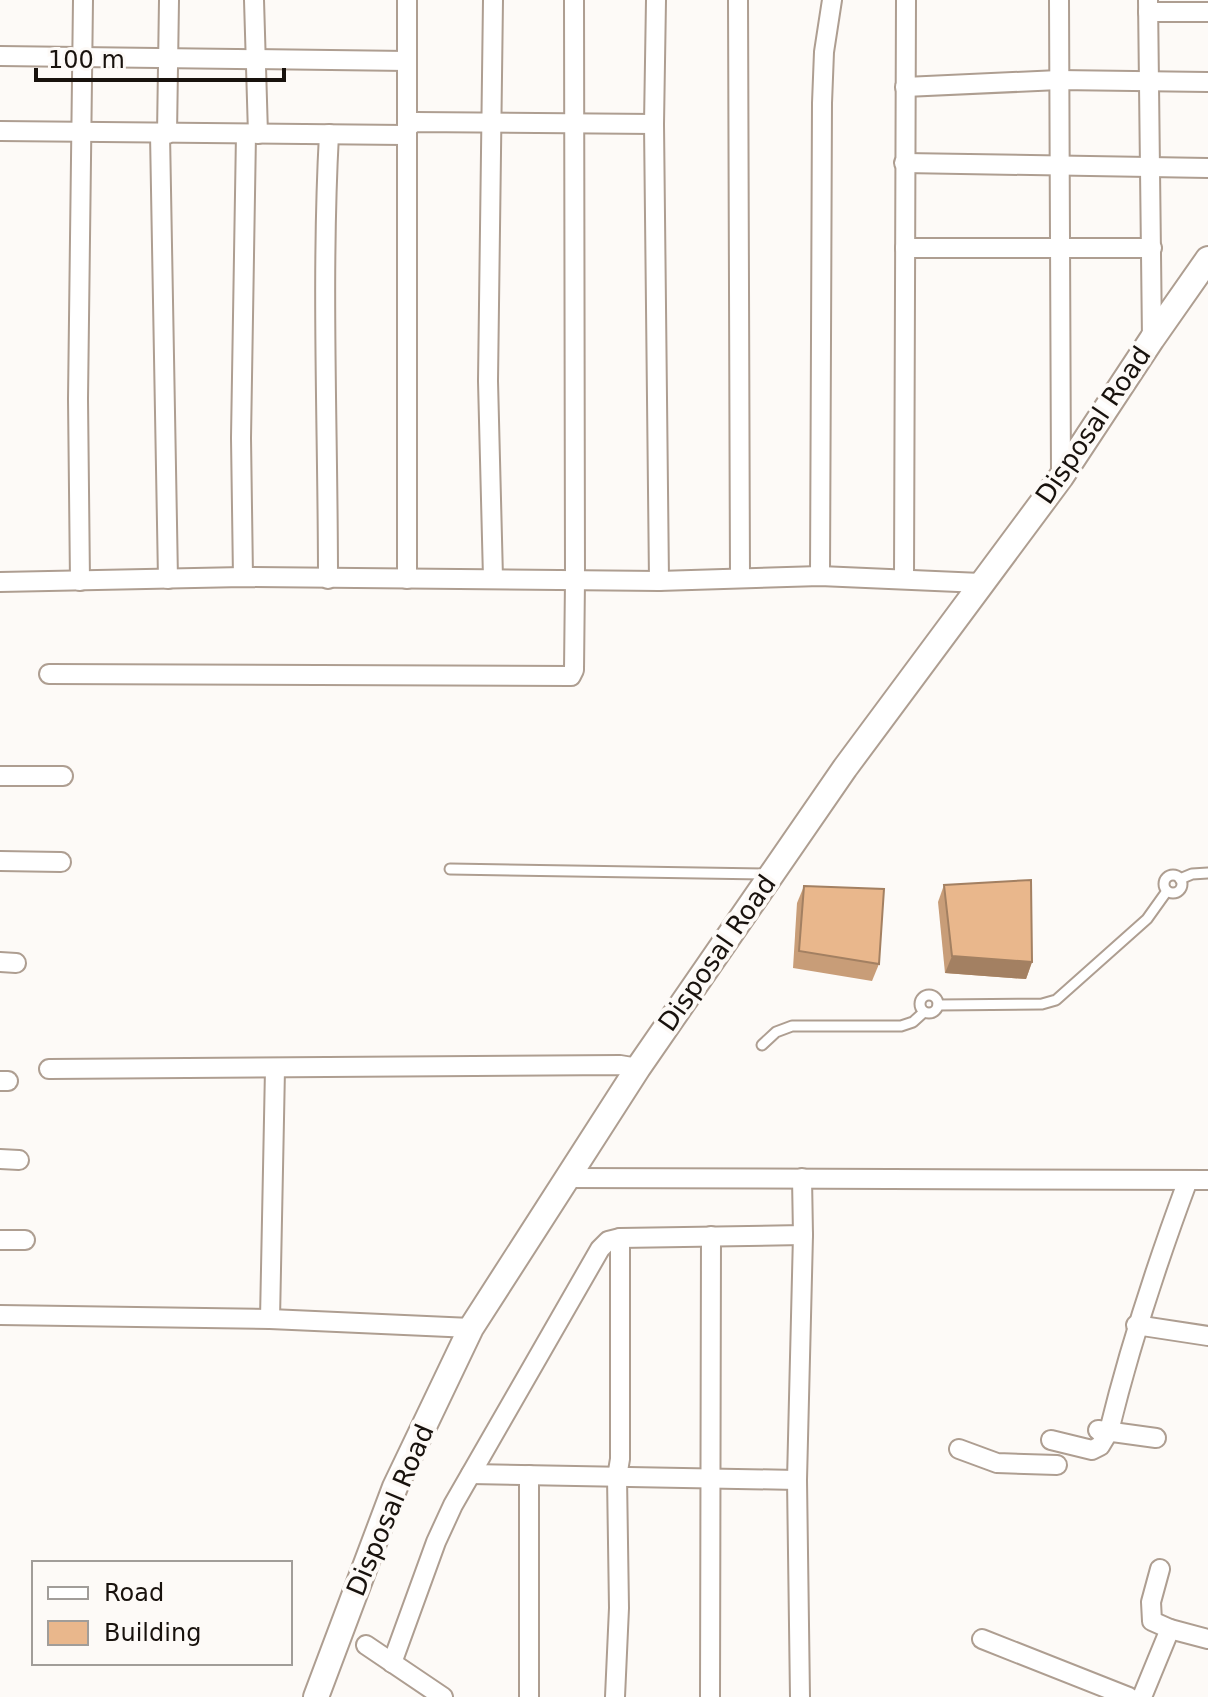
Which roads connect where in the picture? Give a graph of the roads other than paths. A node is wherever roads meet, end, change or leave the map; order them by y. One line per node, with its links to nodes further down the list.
1 (83, 0): 15 (street)
2 (169, 0): 16 (street)
3 (254, 0): 17 (street)
4 (407, 0): 18 (street)
5 (493, 0): 23 (street)
6 (574, 0): 24 (street)
7 (656, 0): 25 (street)
8 (738, 0): 44 (street)
9 (832, 0): 42 (street)
10 (906, 0): 22 (street)
11 (1059, 0): 19 (street)
12 (1148, 6): 13 (street); 20 (street)
13 (1208, 12)
14 (0, 56): 15 (street)
15 (82, 57): 16 (street); 28 (street)
16 (168, 57): 17 (street); 29 (street)
17 (255, 59): 18 (street); 30 (street)
18 (407, 61): 26 (street)
19 (1059, 80): 20 (street); 22 (street); 33 (street)
20 (1149, 81): 21 (street); 34 (street)
21 (1208, 82)
22 (905, 87): 32 (street)
23 (490, 124): 24 (street); 26 (street); 45 (street)
24 (575, 124): 25 (street); 50 (street)
25 (654, 124): 52 (street)
26 (408, 127): 31 (street); 48 (street)
27 (0, 131): 28 (street)
28 (80, 133): 29 (street); 51 (street)
29 (164, 134): 30 (street); 46 (street)
30 (252, 134): 31 (street); 43 (street)
31 (329, 134): 47 (street)
32 (904, 163): 33 (street); 36 (street)
33 (1061, 165): 34 (street); 37 (street)
34 (1150, 165): 35 (street); 38 (street)
35 (1208, 168)
36 (905, 248): 37 (street); 49 (street)
37 (1061, 248): 38 (street); 41 (street)
38 (1152, 248): 40 (street)
39 (1208, 259): 40 (street, Disposal Road)
40 (1152, 339): 41 (street, Disposal Road)
41 (1061, 477): 54 (street, Disposal Road)
42 (820, 576): 44 (street); 49 (street)
43 (243, 577): 46 (street); 47 (street)
44 (740, 577): 52 (street)
45 (493, 578): 48 (street); 50 (street)
46 (168, 579): 51 (street)
47 (328, 579): 48 (street)
48 (407, 579)
49 (904, 579): 54 (street)
50 (575, 580): 52 (street); 55 (street)
51 (80, 581): 53 (street)
52 (659, 581)
53 (0, 582)
54 (981, 583): 62 (street, Disposal Road)
55 (49, 674)
56 (0, 776): 57 (street)
57 (63, 776)
58 (0, 861): 59 (street)
59 (61, 862)
60 (450, 869): 62 (lane)
61 (1208, 873): 63 (lane)
62 (772, 874): 66 (street, Disposal Road)
63 (938, 1005): 64 (lane); 64 (lane)
64 (924, 1012): 65 (lane)
65 (762, 1045)
66 (638, 1068): 68 (street); 69 (street, Disposal Road)
67 (49, 1069): 68 (street)
68 (275, 1069): 79 (street)
69 (567, 1178): 70 (street); 81 (street, Disposal Road)
70 (802, 1178): 71 (street); 73 (street)
71 (1188, 1180): 72 (street); 80 (street)
72 (1208, 1180)
73 (803, 1235): 74 (street); 90 (street)
74 (711, 1236): 75 (street); 89 (street)
75 (620, 1238): 86 (street); 88 (street)
76 (0, 1240): 77 (street)
77 (25, 1240)
78 (0, 1315): 79 (street)
79 (270, 1319): 81 (street)
80 (1136, 1325): 82 (street); 83 (street)
81 (471, 1328): 97 (street, Disposal Road)
82 (1208, 1336)
83 (1102, 1430): 84 (street); 85 (street)
84 (1156, 1438)
85 (959, 1449)
86 (471, 1474): 87 (street); 96 (street)
87 (529, 1475): 88 (street); 99 (street)
88 (617, 1477): 89 (street); 100 (street)
89 (711, 1478): 90 (street); 101 (street)
90 (797, 1480): 102 (street)
91 (1160, 1569): 92 (street)
92 (1170, 1629): 94 (street); 104 (street)
93 (982, 1639): 103 (street)
94 (1208, 1639)
95 (366, 1645): 96 (street)
96 (392, 1663): 98 (street)
97 (316, 1697)
98 (443, 1697)
99 (529, 1697)
100 (615, 1697)
101 (710, 1697)
102 (800, 1697)
103 (1127, 1697)
104 (1142, 1697)

